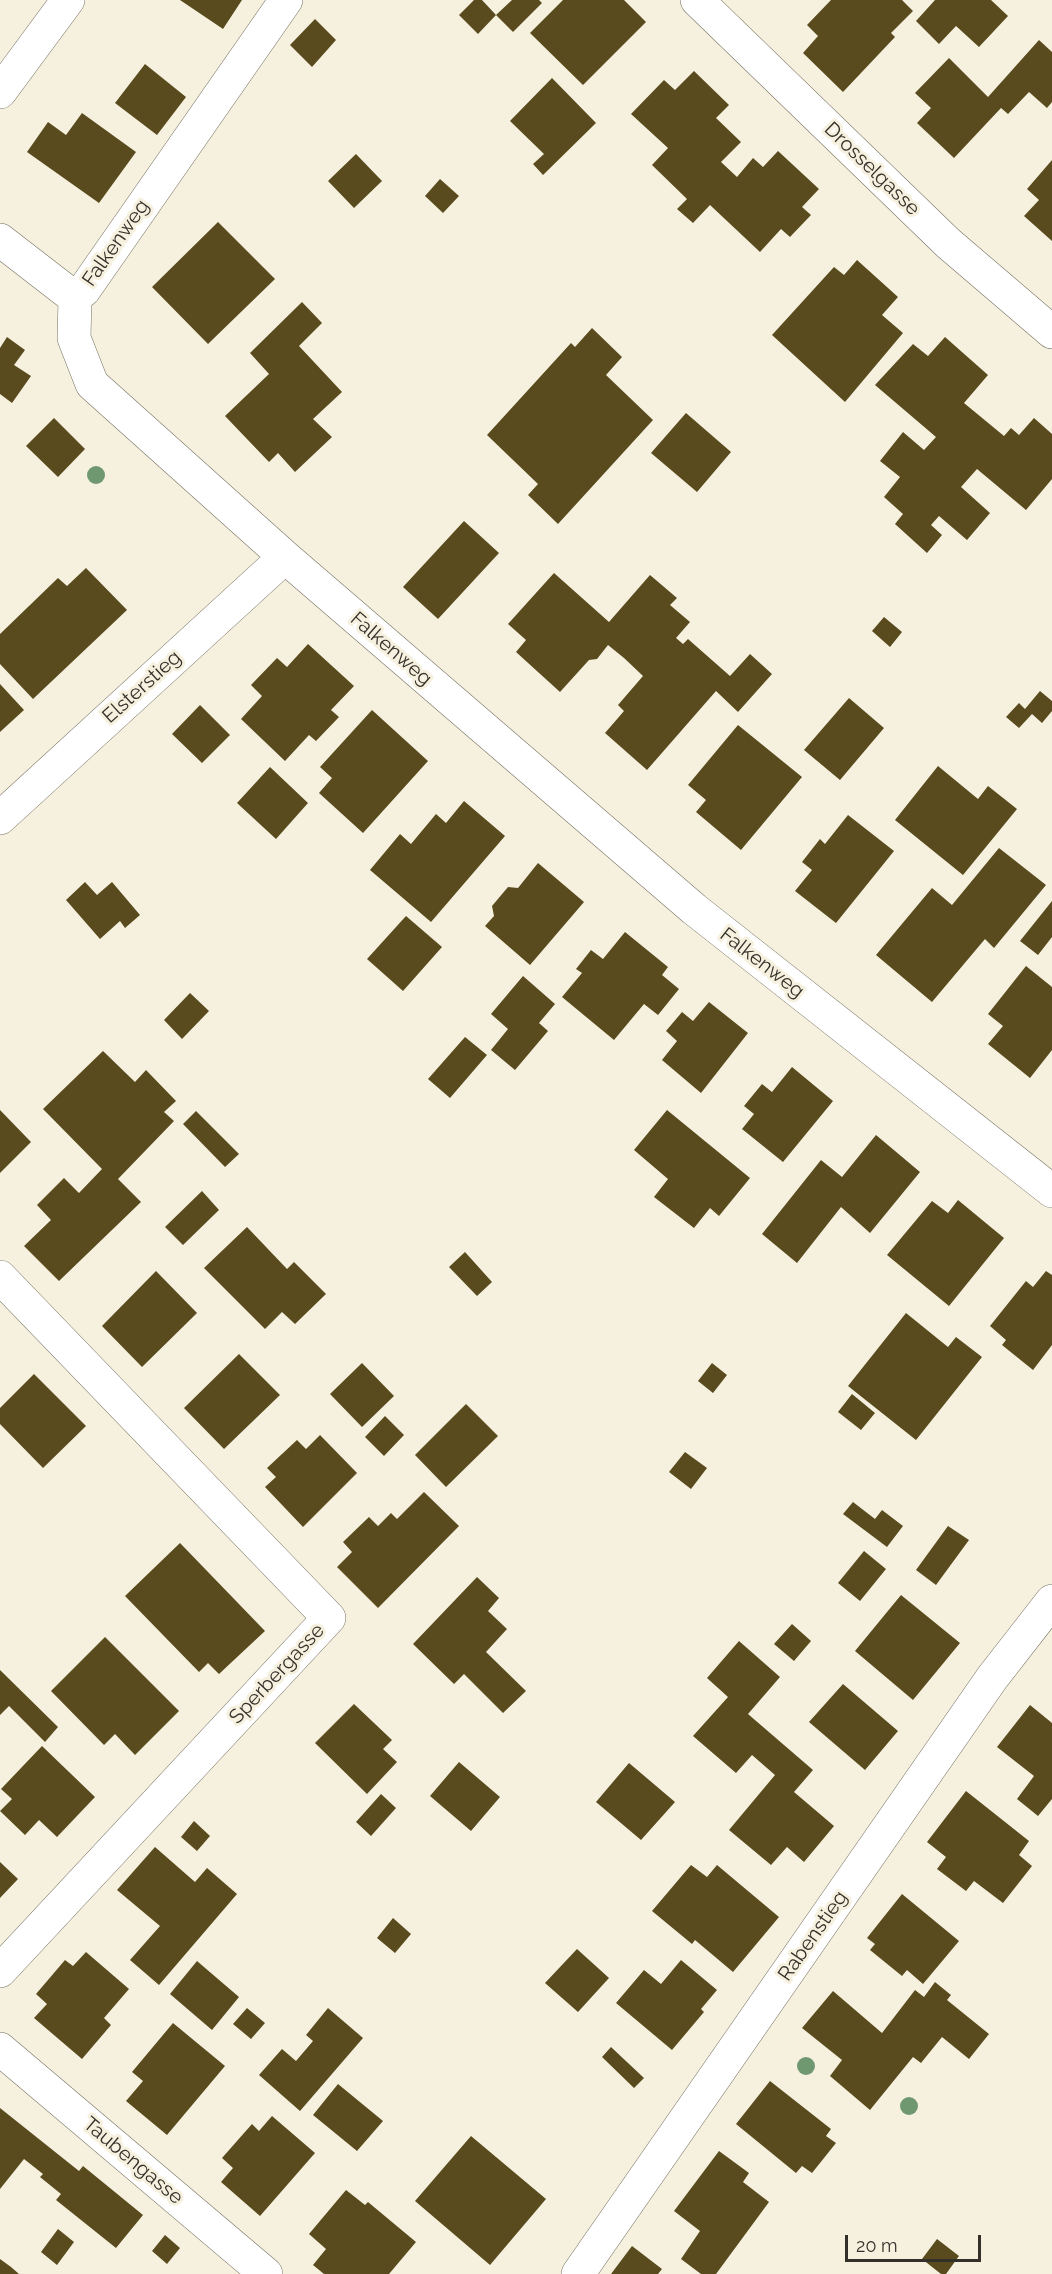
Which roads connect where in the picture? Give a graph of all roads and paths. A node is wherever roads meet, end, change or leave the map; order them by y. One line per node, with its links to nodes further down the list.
1 (68, 0): 4 (street)
2 (286, 0): 6 (street, Falkenweg)
3 (697, 0): 7 (street, Drosselgasse)
4 (0, 92)
5 (0, 240): 6 (street)
6 (75, 298): 8 (street, Falkenweg)
7 (1052, 332)
8 (285, 557): 9 (street, Elsterstieg); 10 (street, Falkenweg)
9 (0, 818)
10 (1052, 1191)
11 (0, 1277): 13 (street, Sperbergasse)
12 (1052, 1601): 16 (street, Rabenstieg)
13 (0, 1971)
14 (0, 2049): 15 (street, Taubengasse)
15 (266, 2274)
16 (578, 2274)

